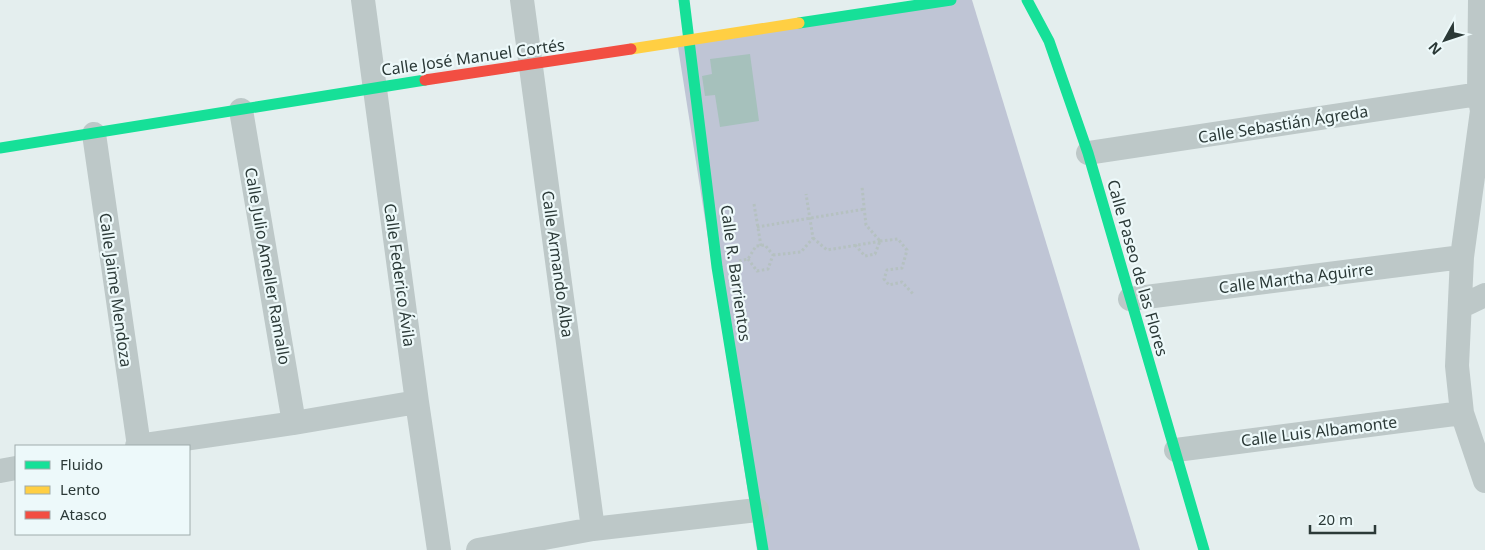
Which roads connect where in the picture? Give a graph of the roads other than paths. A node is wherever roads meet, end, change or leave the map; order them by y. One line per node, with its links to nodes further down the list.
1 (363, 0): 9 (street, Calle Federico Ávila)
2 (522, 0): 8 (street, Calle Armando Alba)
3 (684, 0): 7 (street, Calle R. Barrientos)
4 (951, 0): 7 (street, Calle José Manuel Cortés)
5 (1027, 0): 14 (street, Calle Paseo de las Flores)
6 (1480, 0): 10 (street)
7 (689, 39): 8 (street, Calle José Manuel Cortés); 28 (street, Calle R. Barrientos)
8 (531, 65): 9 (street, Calle José Manuel Cortés); 29 (street, Calle Armando Alba)
9 (375, 88): 11 (street, Calle José Manuel Cortés); 19 (street, Calle Federico Ávila)
10 (1482, 105): 14 (street, Calle Sebastián Ágreda); 15 (street)
11 (242, 110): 12 (street, Calle José Manuel Cortés); 21 (street, Calle Julio Ameller Ramallo)
12 (94, 134): 13 (street, Calle José Manuel Cortés); 22 (street, Calle Jaime Mendoza)
13 (0, 148)
14 (1088, 153): 17 (street, Calle Paseo de las Flores)
15 (1462, 257): 17 (street, Calle Martha Aguirre); 18 (street)
16 (1485, 295): 18 (street)
17 (1130, 299): 24 (street, Calle Paseo de las Flores)
18 (1460, 308): 20 (street)
19 (417, 402): 21 (street); 30 (street, Calle Federico Ávila)
20 (1462, 413): 24 (street, Calle Luis Albamonte); 27 (street)
21 (294, 423): 23 (street)
22 (138, 445)
23 (145, 445)
24 (1176, 450): 33 (street, Calle Paseo de las Flores)
25 (15, 468): 26 (street)
26 (0, 471)
27 (1485, 482)
28 (757, 510): 29 (street); 32 (street, Calle R. Barrientos)
29 (593, 528): 31 (street)
30 (439, 550)
31 (478, 550)
32 (763, 550)
33 (1204, 550)

